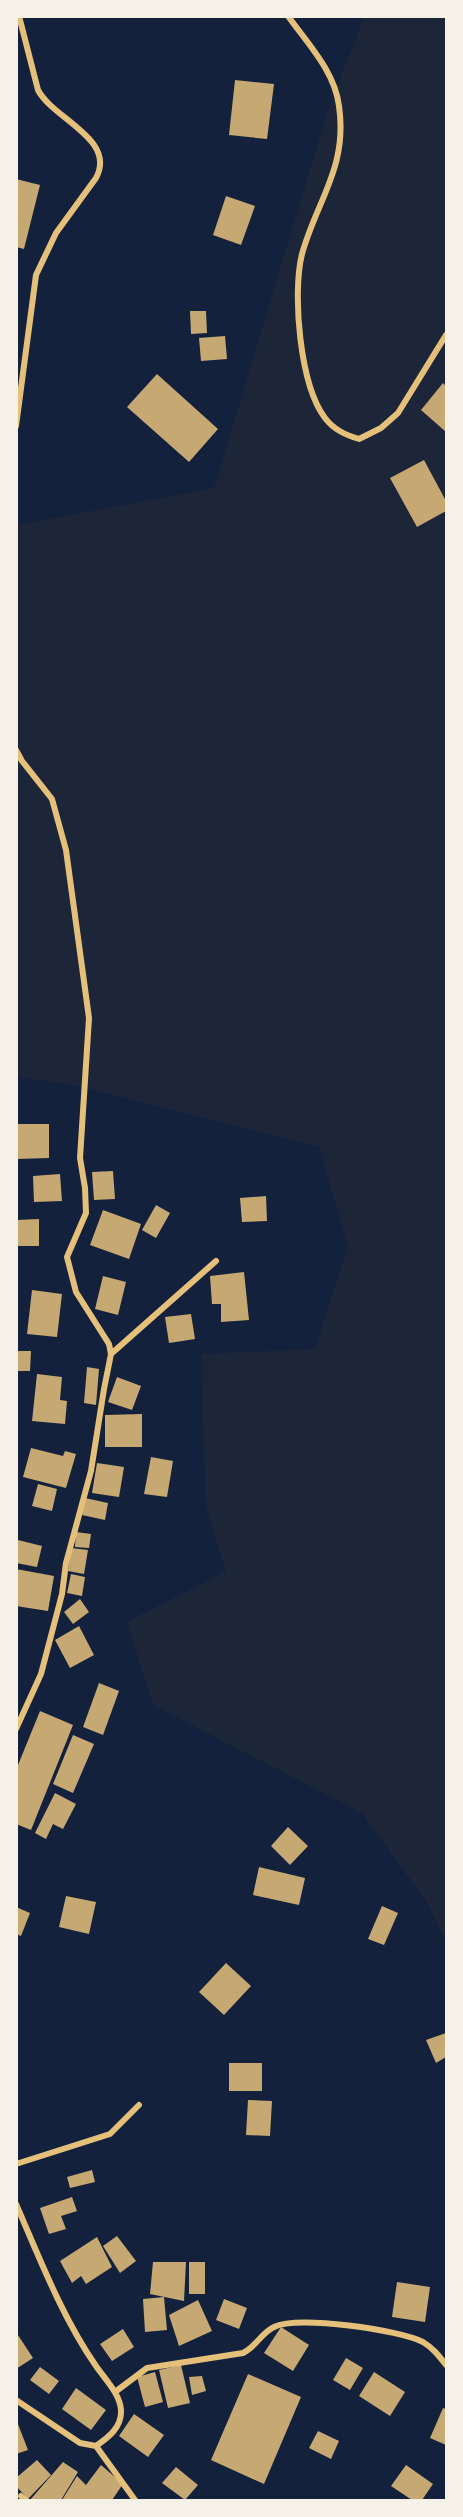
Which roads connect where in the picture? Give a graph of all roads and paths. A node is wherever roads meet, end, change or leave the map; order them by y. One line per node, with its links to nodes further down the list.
1 (19, 16): 4 (street)
2 (288, 16): 3 (street)
3 (447, 335)
4 (16, 426)
5 (16, 750): 7 (street)
6 (216, 1261): 7 (street)
7 (111, 1354): 8 (street)
8 (16, 1729)
9 (139, 2104): 10 (street)
10 (16, 2164)
11 (16, 2204): 13 (street)
12 (447, 2364): 13 (street)
13 (115, 2392): 15 (street)
14 (16, 2400): 15 (street)
15 (96, 2446): 16 (street)
16 (135, 2500)

